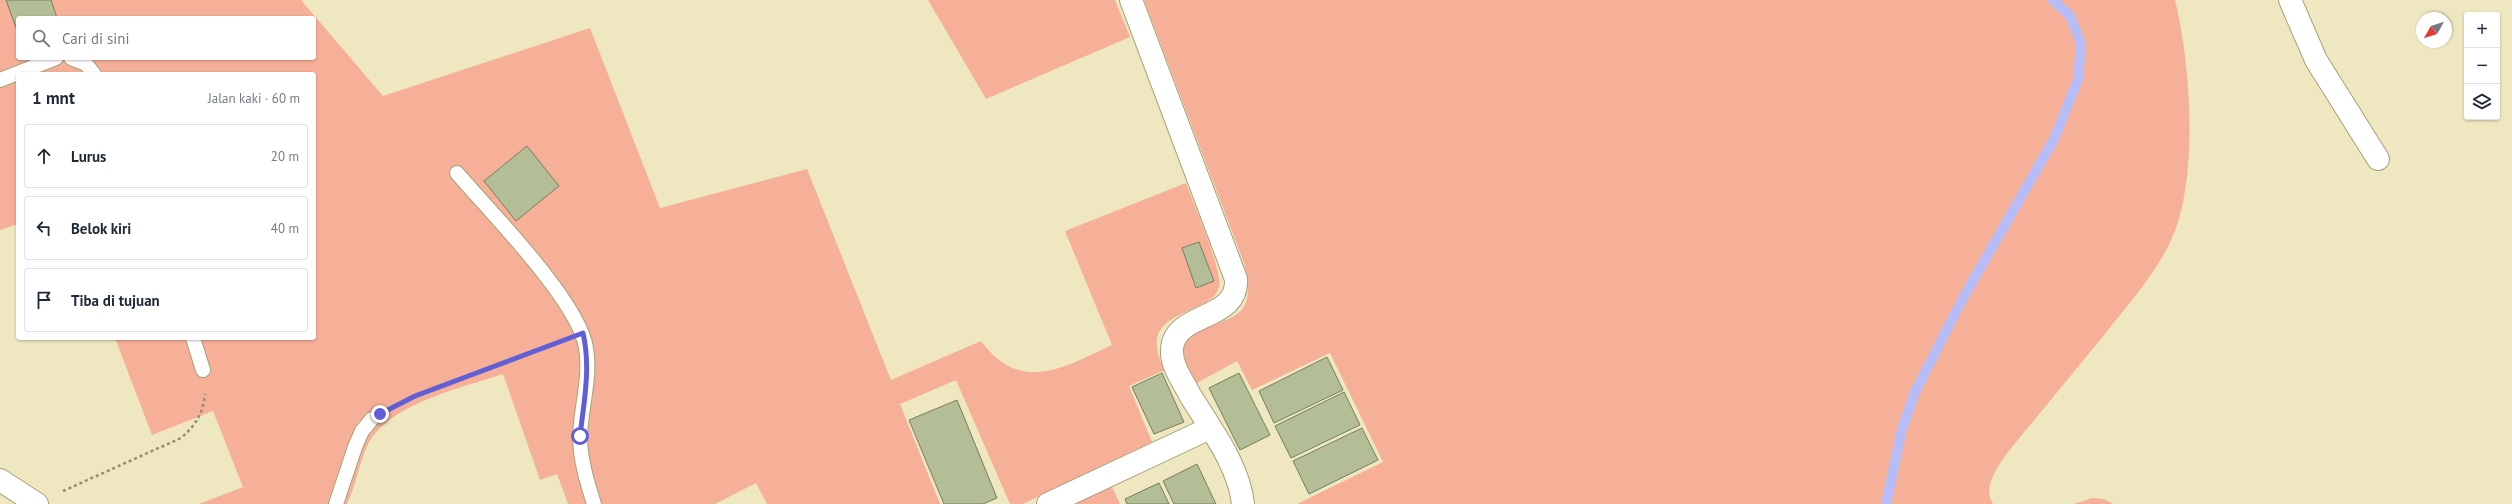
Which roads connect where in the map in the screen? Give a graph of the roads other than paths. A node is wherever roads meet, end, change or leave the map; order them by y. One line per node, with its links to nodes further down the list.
1 (1131, 0): 14 (street)
2 (2290, 0): 9 (street)
3 (51, 60): 5 (lane)
4 (76, 60): 6 (lane)
5 (20, 72)
6 (92, 72)
7 (16, 74): 8 (lane)
8 (0, 80)
9 (2378, 159)
10 (457, 173): 18 (lane)
11 (194, 340): 12 (lane)
12 (203, 370)
13 (372, 419): 17 (lane)
14 (1210, 428): 19 (street); 20 (street)
15 (0, 480): 16 (street)
16 (36, 504)
17 (336, 504)
18 (594, 504)
19 (1048, 504)
20 (1242, 504)

